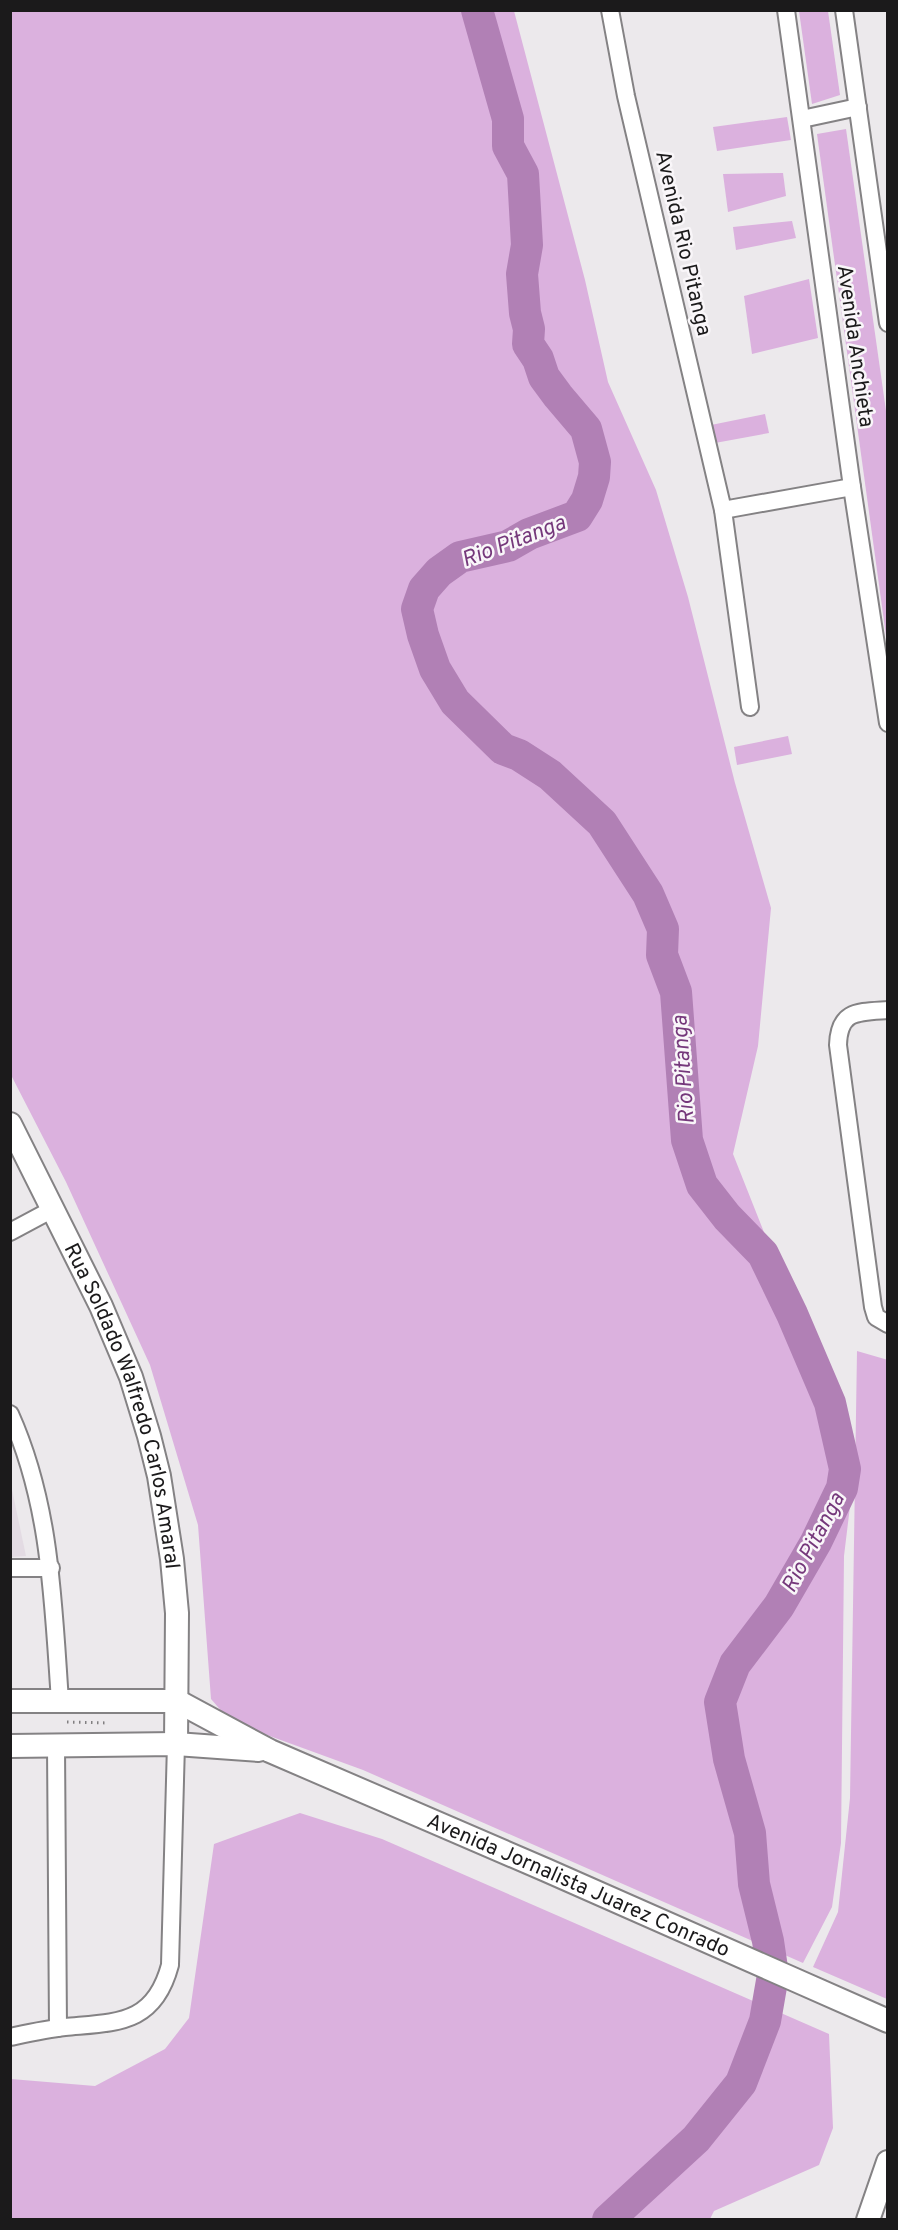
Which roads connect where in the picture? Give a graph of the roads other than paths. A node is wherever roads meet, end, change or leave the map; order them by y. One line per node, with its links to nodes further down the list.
1 (610, 10): 8 (street, Avenida Rio Pitanga)
2 (786, 10): 5 (street, Avenida Anchieta)
3 (844, 10): 4 (street, Avenida Anchieta)
4 (858, 107): 5 (street); 6 (street, Avenida Anchieta)
5 (802, 119): 7 (street, Avenida Anchieta)
6 (888, 323)
7 (852, 487): 8 (street); 10 (street, Avenida Anchieta)
8 (723, 510): 9 (street)
9 (750, 706)
10 (888, 723)
11 (888, 1010): 15 (street)
12 (10, 1124): 13 (main road, Rua Soldado Walfredo Carlos Amaral)
13 (53, 1209): 14 (street); 20 (main road, Rua Soldado Walfredo Carlos Amaral)
14 (10, 1232)
15 (882, 1321)
16 (10, 1414): 18 (street)
17 (10, 1568): 18 (street)
18 (51, 1568): 21 (street)
19 (10, 1701): 21 (main road)
20 (177, 1701): 21 (main road); 22 (main road, Rua Soldado Walfredo Carlos Amaral); 25 (main road, Avenida Jornalista Juarez Conrado)
21 (59, 1711)
22 (176, 1744): 24 (main road, Avenida Jornalista Juarez Conrado); 25 (main road, Avenida Jornalista Juarez Conrado); 27 (street)
23 (10, 1746): 24 (main road, Avenida Jornalista Juarez Conrado)
24 (56, 1746): 27 (street)
25 (270, 1751): 26 (main road, Avenida Jornalista Juarez Conrado)
26 (888, 2021)
27 (58, 2028): 28 (street)
28 (10, 2037)
29 (888, 2162): 30 (main road)
30 (868, 2220)

